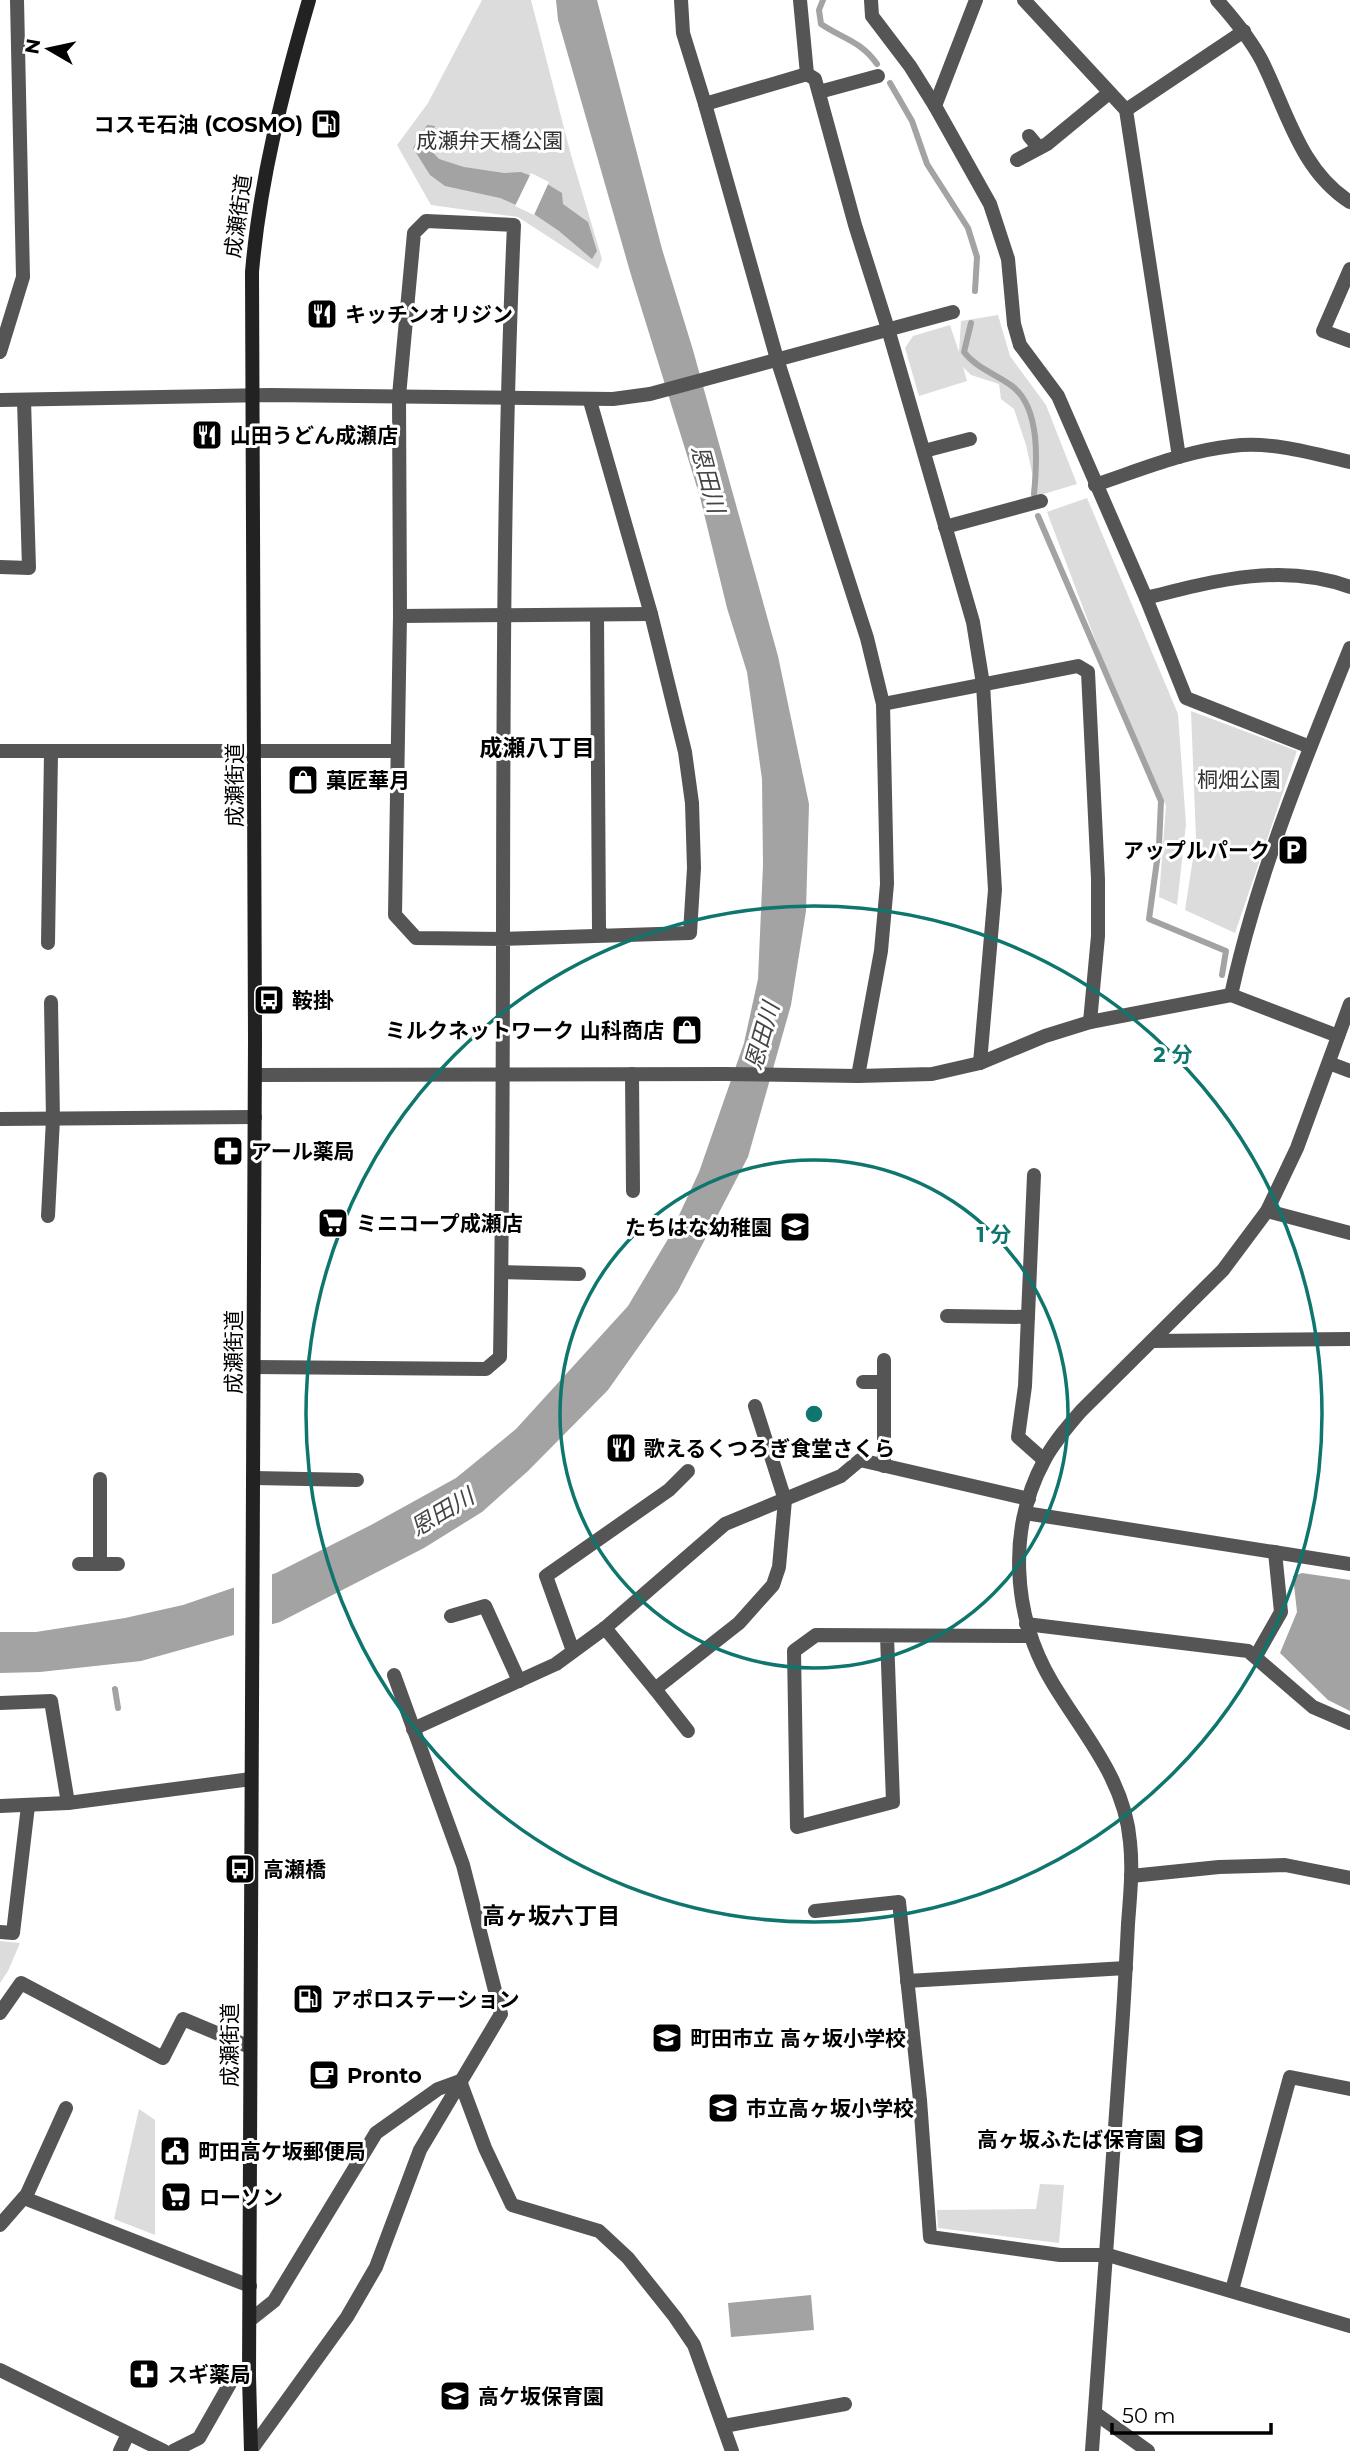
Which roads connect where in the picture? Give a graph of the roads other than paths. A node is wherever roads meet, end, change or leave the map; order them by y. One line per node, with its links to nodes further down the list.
1 (17, 0): 25 (street)
2 (309, 0): 27 (main road, 成瀬街道)
3 (681, 0): 14 (street)
4 (800, 0): 10 (street)
5 (871, 0): 15 (street)
6 (976, 0): 15 (street)
7 (1024, 0): 13 (street)
8 (1217, 0): 9 (street)
9 (1244, 31): 16 (street); 20 (street)
10 (807, 74): 12 (street); 14 (street)
11 (878, 76): 12 (street)
12 (819, 92): 23 (street)
13 (1110, 93): 16 (street); 18 (street)
14 (705, 103): 26 (street)
15 (935, 106): 37 (street)
16 (1126, 110): 35 (street)
17 (1029, 136): 18 (street)
18 (1039, 148): 19 (street)
19 (1017, 160)
20 (1350, 202)
21 (1350, 269): 24 (street)
22 (953, 312): 23 (street)
23 (888, 329): 26 (street); 34 (street)
24 (1350, 341)
25 (0, 352)
26 (777, 359): 32 (street); 49 (street)
27 (252, 395): 28 (street); 31 (street); 53 (main road, 成瀬街道)
28 (399, 396): 29 (street); 29 (street); 46 (street)
29 (506, 397): 32 (street); 44 (street)
30 (0, 400): 31 (street)
31 (24, 400): 40 (street)
32 (590, 401): 43 (street)
33 (970, 439): 34 (street)
34 (923, 451): 39 (street)
35 (1180, 457): 36 (street); 37 (street)
36 (1350, 461)
37 (1096, 485): 42 (street)
38 (1041, 501): 39 (street)
39 (945, 527): 48 (street)
40 (0, 567)
41 (1350, 587): 42 (street)
42 (1146, 598): 50 (street)
43 (651, 614): 45 (street); 55 (street)
44 (505, 615): 45 (street); 46 (street); 56 (street)
45 (597, 615): 55 (street)
46 (400, 616): 52 (street)
47 (1350, 648): 50 (street)
48 (983, 684): 49 (street); 61 (street); 63 (street)
49 (883, 704): 69 (street)
50 (1310, 747): 58 (street)
51 (0, 751): 54 (street)
52 (397, 751): 53 (street); 56 (street)
53 (255, 752): 54 (street); 67 (main road, 成瀬街道)
54 (51, 753): 57 (street)
55 (602, 934): 56 (street)
56 (504, 939): 68 (street)
57 (48, 943)
58 (1231, 995): 61 (street); 62 (street)
59 (51, 1002): 72 (street)
60 (1350, 1004): 62 (street)
61 (1090, 1022): 63 (street)
62 (1338, 1035): 64 (street)
63 (980, 1063): 69 (street)
64 (1329, 1063): 65 (street); 75 (street)
65 (1350, 1071)
66 (632, 1074): 68 (street); 69 (street); 74 (street)
67 (255, 1075): 68 (street); 70 (main road, 成瀬街道)
68 (502, 1075): 78 (street)
69 (858, 1076)
70 (255, 1117): 72 (street); 85 (main road, 成瀬街道)
71 (0, 1119): 72 (street)
72 (53, 1119): 76 (street)
73 (1034, 1175): 81 (street)
74 (633, 1191)
75 (1266, 1211): 77 (street); 83 (street)
76 (48, 1216)
77 (1350, 1233)
78 (502, 1272): 79 (street); 85 (street)
79 (579, 1274)
80 (947, 1315): 81 (street)
81 (1028, 1317): 89 (street)
82 (1350, 1339): 83 (street)
83 (1153, 1341): 89 (street)
84 (884, 1360): 87 (street)
85 (254, 1367): 92 (main road, 成瀬街道)
86 (863, 1382): 87 (street)
87 (884, 1382): 90 (street)
88 (754, 1406): 95 (street)
89 (1044, 1460): 96 (street)
90 (884, 1466): 95 (street); 96 (street)
91 (688, 1471): 106 (street)
92 (253, 1478): 94 (street); 115 (main road, 成瀬街道)
93 (100, 1479): 99 (street)
94 (357, 1480)
95 (785, 1500): 103 (street); 110 (street)
96 (1027, 1506): 97 (street); 104 (street)
97 (1275, 1552): 101 (street); 107 (street)
98 (79, 1564): 99 (street)
99 (100, 1564): 100 (street)
100 (118, 1564)
101 (1350, 1564)
102 (451, 1616): 109 (street)
103 (605, 1628): 106 (street); 110 (street)
104 (1028, 1630): 105 (street); 107 (street); 119 (street)
105 (887, 1636): 105 (street)
106 (573, 1651): 109 (street)
107 (1256, 1656): 112 (street)
108 (394, 1675): 113 (street)
109 (519, 1681): 113 (street)
110 (655, 1689): 114 (street)
111 (0, 1703): 116 (street)
112 (1350, 1723)
113 (413, 1729): 127 (street)
114 (688, 1731)
115 (251, 1779): 116 (street); 126 (main road, 成瀬街道)
116 (68, 1803): 118 (street)
117 (0, 1806): 118 (street)
118 (28, 1806): 122 (street)
119 (1131, 1876): 120 (street); 123 (street)
120 (1350, 1878)
121 (815, 1911): 124 (street)
122 (0, 1932)
123 (1126, 1968): 124 (street); 132 (street)
124 (907, 1981): 132 (street)
125 (0, 2013): 126 (street)
126 (250, 2047): 133 (main road, 成瀬街道)
127 (460, 2081): 135 (street); 141 (street); 146 (street)
128 (1350, 2090): 134 (street)
129 (66, 2108): 130 (street)
130 (24, 2198): 131 (street); 133 (street)
131 (0, 2225)
132 (1108, 2255): 134 (street); 140 (street)
133 (250, 2286): 135 (main road, 成瀬街道)
134 (1232, 2291): 136 (street)
135 (250, 2320): 138 (main road, 成瀬街道)
136 (1350, 2326)
137 (0, 2370): 142 (street)
138 (249, 2376): 145 (street); 146 (main road, 成瀬街道)
139 (845, 2404): 141 (street)
140 (1095, 2413): 148 (street); 149 (street)
141 (724, 2426): 147 (street)
142 (128, 2434): 143 (street); 144 (street)
143 (120, 2451)
144 (164, 2451)
145 (173, 2451)
146 (251, 2451)
147 (732, 2451)
148 (1092, 2451)
149 (1148, 2451)

